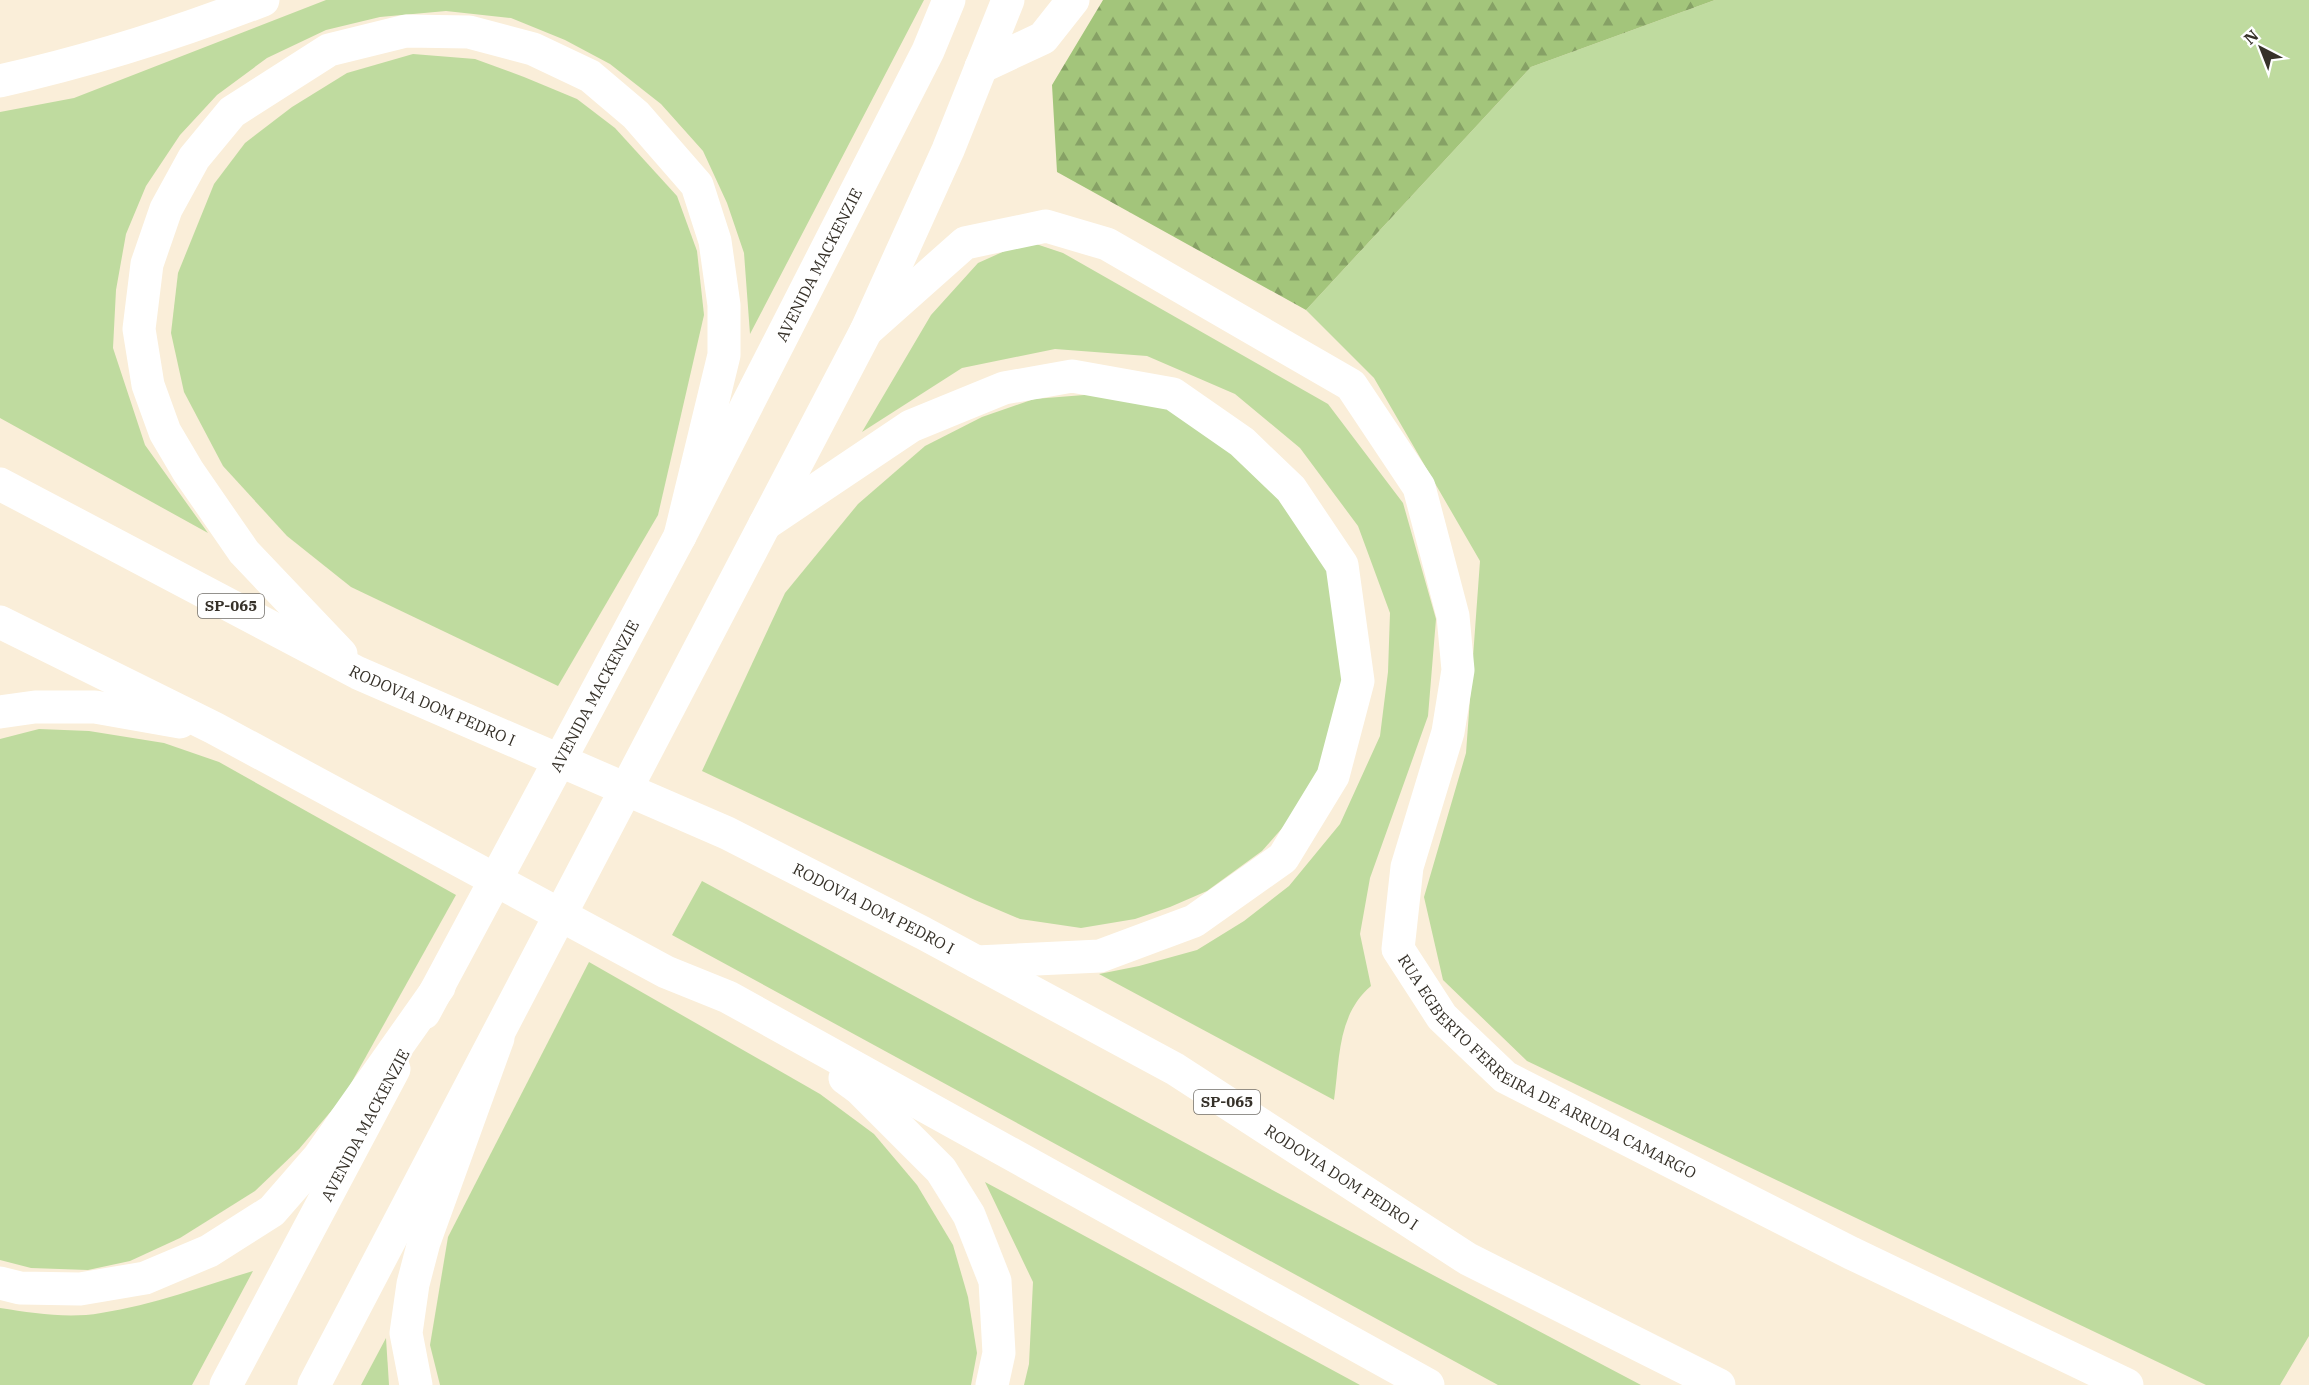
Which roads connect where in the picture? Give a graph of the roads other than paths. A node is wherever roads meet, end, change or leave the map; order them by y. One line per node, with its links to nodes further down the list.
1 (263, 0): 6 (main road)
2 (949, 0): 10 (main road, AVENIDA MACKENZIE)
3 (1008, 0): 5 (main road)
4 (1073, 0): 5 (main road)
5 (981, 67): 7 (main road)
6 (0, 81)
7 (866, 331): 9 (main road); 26 (main road, RUA EGBERTO FERREIRA DE ARRUDA CAMARGO)
8 (0, 484): 12 (main road, RODOVIA DOM PEDRO I / SP-065)
9 (765, 524): 15 (main road); 18 (main road)
10 (680, 536): 12 (main road); 16 (main road, AVENIDA MACKENZIE)
11 (0, 622): 14 (main road)
12 (358, 673): 15 (main road, RODOVIA DOM PEDRO I / SP-065)
13 (0, 712): 14 (main road)
14 (214, 728): 17 (main road)
15 (977, 962): 25 (main road, RODOVIA DOM PEDRO I / SP-065)
16 (439, 987): 19 (main road); 20 (main road, AVENIDA MACKENZIE)
17 (728, 997): 23 (main road); 24 (main road)
18 (498, 1038): 21 (main road); 22 (main road)
19 (0, 1283)
20 (225, 1385)
21 (314, 1385)
22 (416, 1385)
23 (992, 1385)
24 (1428, 1385)
25 (1719, 1385)
26 (2127, 1385)

